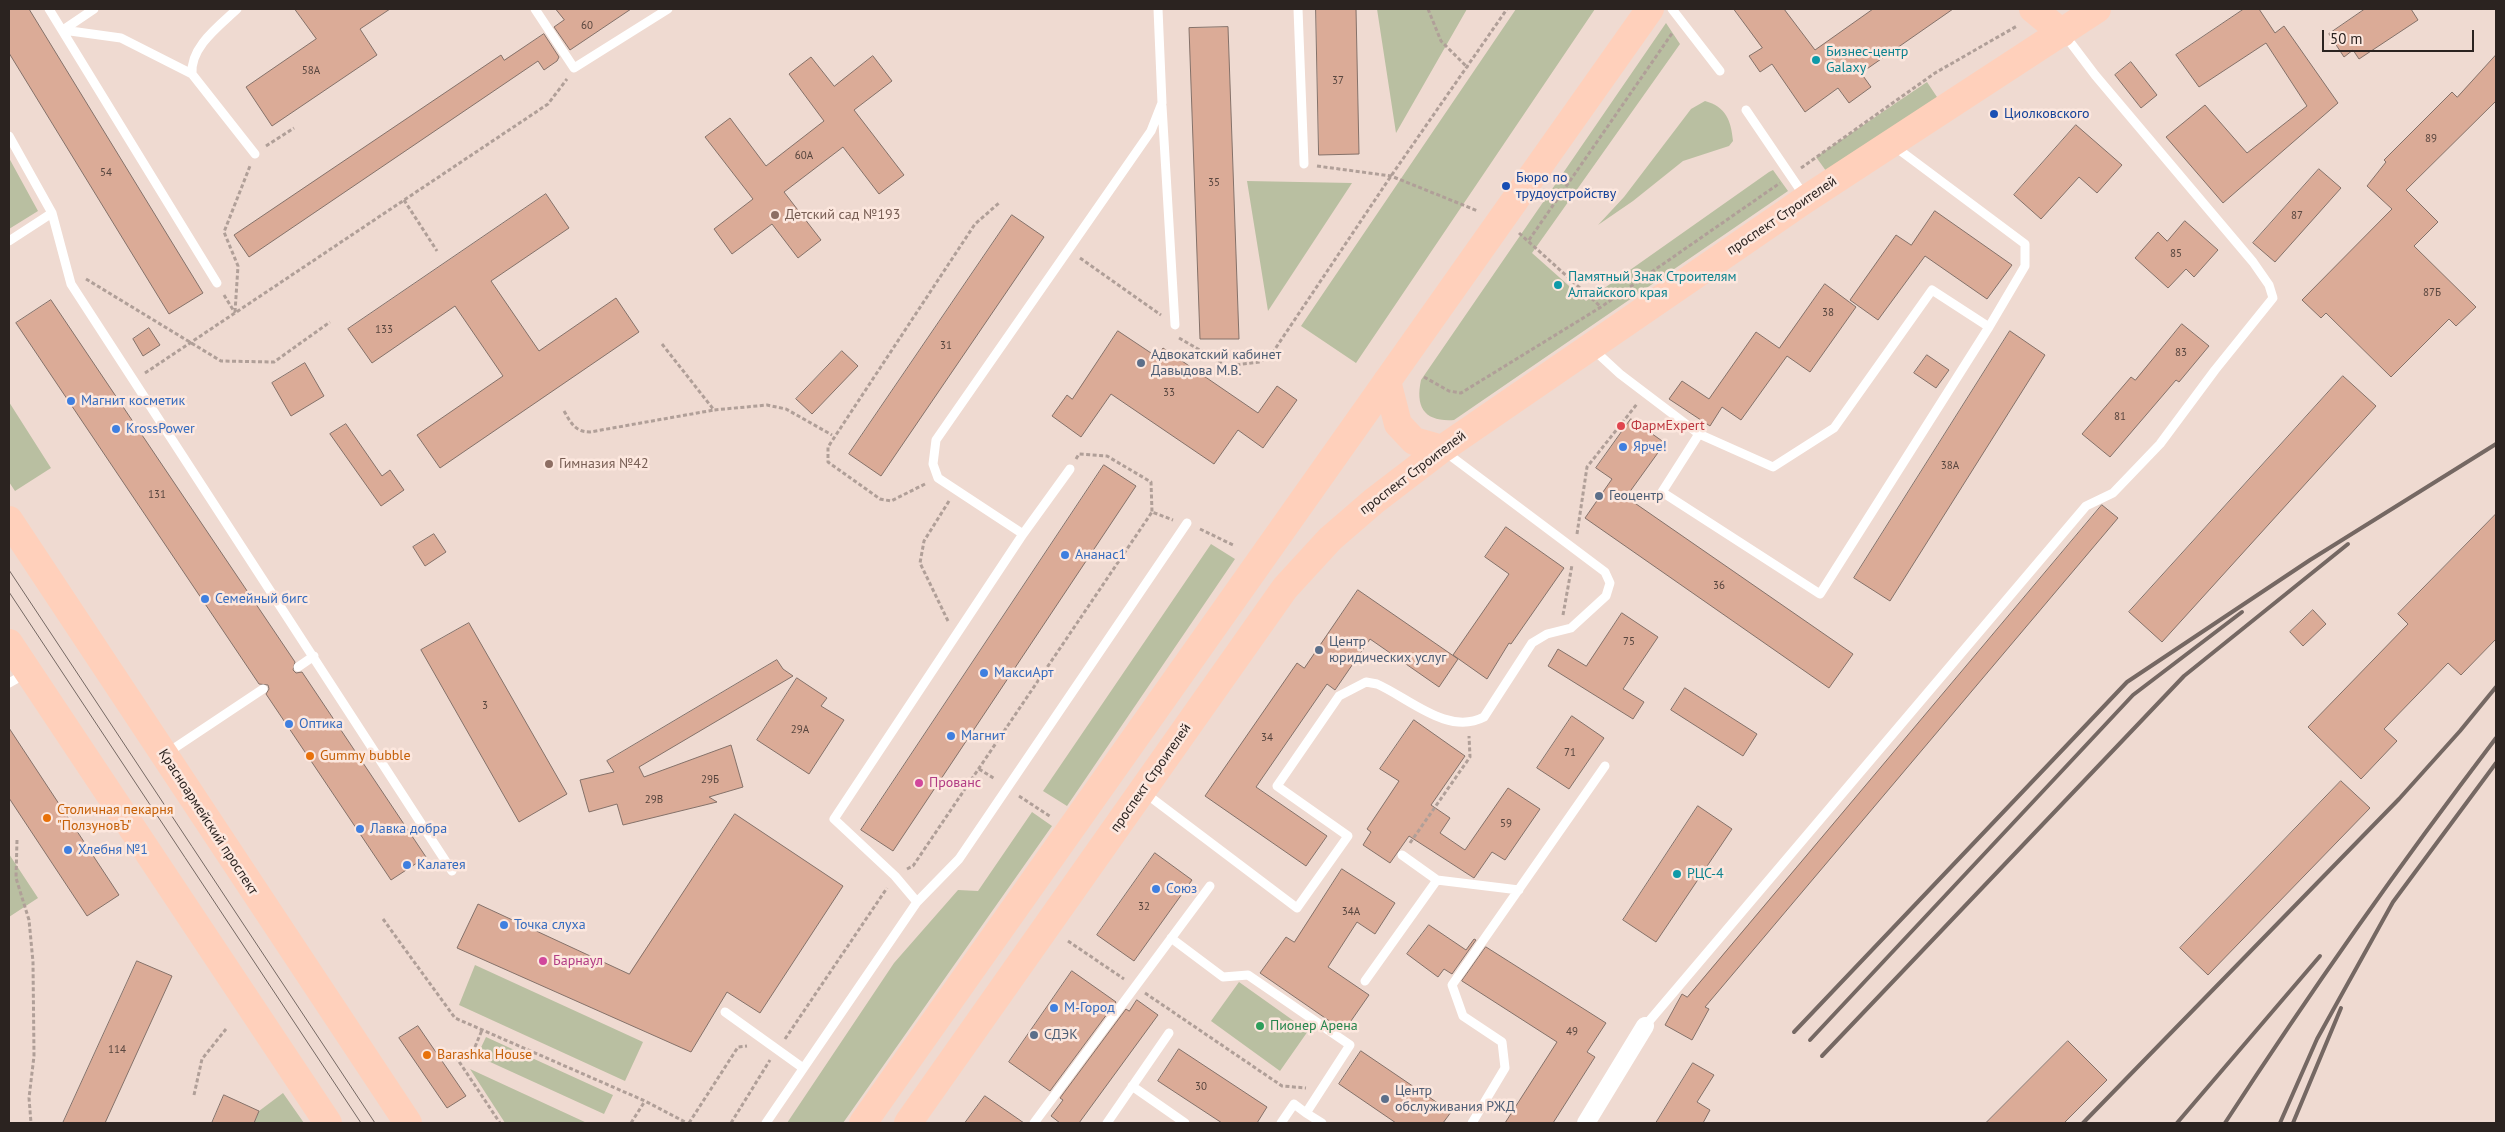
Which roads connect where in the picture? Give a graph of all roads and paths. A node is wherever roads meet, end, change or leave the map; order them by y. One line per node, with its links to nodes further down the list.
1 (49, 9): 15 (lane)
2 (94, 9): 15 (lane)
3 (238, 9): 20 (lane)
4 (535, 9): 17 (lane)
5 (668, 9): 17 (lane)
6 (1158, 9): 21 (lane)
7 (1298, 9): 27 (lane)
8 (1428, 9): 18 (path)
9 (1507, 9): 18 (path)
10 (1650, 9): 34 (main road)
11 (1672, 9): 14 (lane)
12 (2097, 9): 16 (main road, проспект Строителей)
13 (2034, 10): 16 (main road); 29 (path)
14 (1681, 21): 19 (lane); 35 (path)
15 (63, 30): 20 (lane); 39 (lane)
16 (2062, 33): 25 (main road, проспект Строителей); 96 (lane)
17 (574, 68): 31 (path)
18 (1468, 68): 28 (path)
19 (1720, 71)
20 (192, 74): 26 (lane)
21 (1162, 103): 43 (lane); 59 (lane)
22 (1746, 110): 29 (lane)
23 (294, 128): 26 (path)
24 (9, 136): 33 (lane)
25 (1890, 143): 30 (main road, проспект Строителей); 44 (lane)
26 (255, 154): 41 (path)
27 (1304, 164): 28 (path)
28 (1391, 176): 34 (path); 48 (path)
29 (1791, 176): 30 (lane); 40 (path)
30 (1806, 199): 47 (main road, проспект Строителей)
31 (404, 200): 37 (path); 41 (path)
32 (999, 203): 59 (path)
33 (52, 213): 36 (lane); 71 (lane)
34 (1500, 220): 35 (path); 51 (main road)
35 (1529, 240): 40 (path)
36 (9, 242)
37 (437, 252)
38 (85, 279): 45 (path)
39 (217, 283): 41 (path)
40 (1601, 307): 50 (path)
41 (235, 313): 45 (path)
42 (330, 322): 45 (path)
43 (1175, 325)
44 (1989, 327): 55 (lane); 55 (lane)
45 (191, 342): 49 (path)
46 (662, 344): 53 (path)
47 (1592, 348): 52 (lane); 57 (main road, проспект Строителей)
48 (1271, 355)
49 (151, 369)
50 (1424, 377)
51 (1387, 381): 57 (main road); 118 (main road)
52 (1645, 393): 55 (lane); 67 (path)
53 (714, 410): 54 (path); 56 (path)
54 (564, 411)
55 (1699, 434)
56 (832, 435)
57 (1442, 449): 67 (lane); 80 (main road, проспект Строителей)
58 (1070, 469): 61 (path); 65 (lane)
59 (938, 478): 60 (lane)
60 (956, 490): 65 (lane); 69 (path)
61 (1152, 512): 63 (path); 78 (path)
62 (9, 520): 76 (main road, Красноармейский проспект)
63 (1187, 523): 79 (lane)
64 (1206, 532): 66 (path)
65 (1023, 534): 69 (lane)
66 (1233, 545)
67 (1575, 550): 68 (path); 68 (lane)
68 (1561, 630): 75 (lane)
69 (956, 637): 85 (lane)
70 (9, 643): 73 (main road)
71 (314, 656): 72 (lane); 84 (lane)
72 (298, 667)
73 (18, 678): 111 (main road)
74 (262, 689): 76 (lane)
75 (1468, 723): 80 (lane); 83 (path)
76 (164, 755): 112 (main road, Красноармейский проспект)
77 (1605, 766): 88 (lane)
78 (979, 769): 79 (path); 85 (path)
79 (1008, 788): 81 (path); 89 (lane)
80 (1142, 791): 119 (main road, проспект Строителей)
81 (1045, 813)
82 (16, 840): 110 (path)
83 (1402, 855): 86 (lane)
84 (452, 871)
85 (895, 876): 89 (lane); 101 (path)
86 (1437, 880): 88 (lane); 93 (lane)
87 (1210, 886): 91 (lane)
88 (1519, 890): 125 (lane)
89 (917, 902): 104 (lane)
90 (383, 919): 98 (path)
91 (1171, 938): 94 (lane); 106 (lane)
92 (1068, 942): 94 (path)
93 (1366, 981)
94 (1135, 986): 106 (path); 120 (lane)
95 (725, 1012): 101 (lane)
96 (1645, 1026): 126 (street)
97 (226, 1029): 107 (path)
98 (482, 1030): 103 (path); 108 (path)
99 (1169, 1033): 105 (lane)
100 (748, 1045): 115 (path)
101 (778, 1050): 104 (lane); 116 (path)
102 (452, 1051): 113 (path)
103 (470, 1059)
104 (803, 1068): 117 (lane)
105 (1132, 1086): 121 (lane); 122 (lane)
106 (1322, 1089): 109 (lane)
107 (194, 1095)
108 (645, 1101): 114 (path); 115 (path)
109 (1306, 1113): 123 (lane); 124 (lane)
110 (31, 1123)
111 (328, 1123)
112 (408, 1123)
113 (500, 1123)
114 (632, 1123)
115 (688, 1123)
116 (732, 1123)
117 (766, 1123)
118 (863, 1123)
119 (908, 1123)
120 (1034, 1123)
121 (1107, 1123)
122 (1185, 1123)
123 (1281, 1123)
124 (1322, 1123)
125 (1472, 1123)
126 (1586, 1123)

